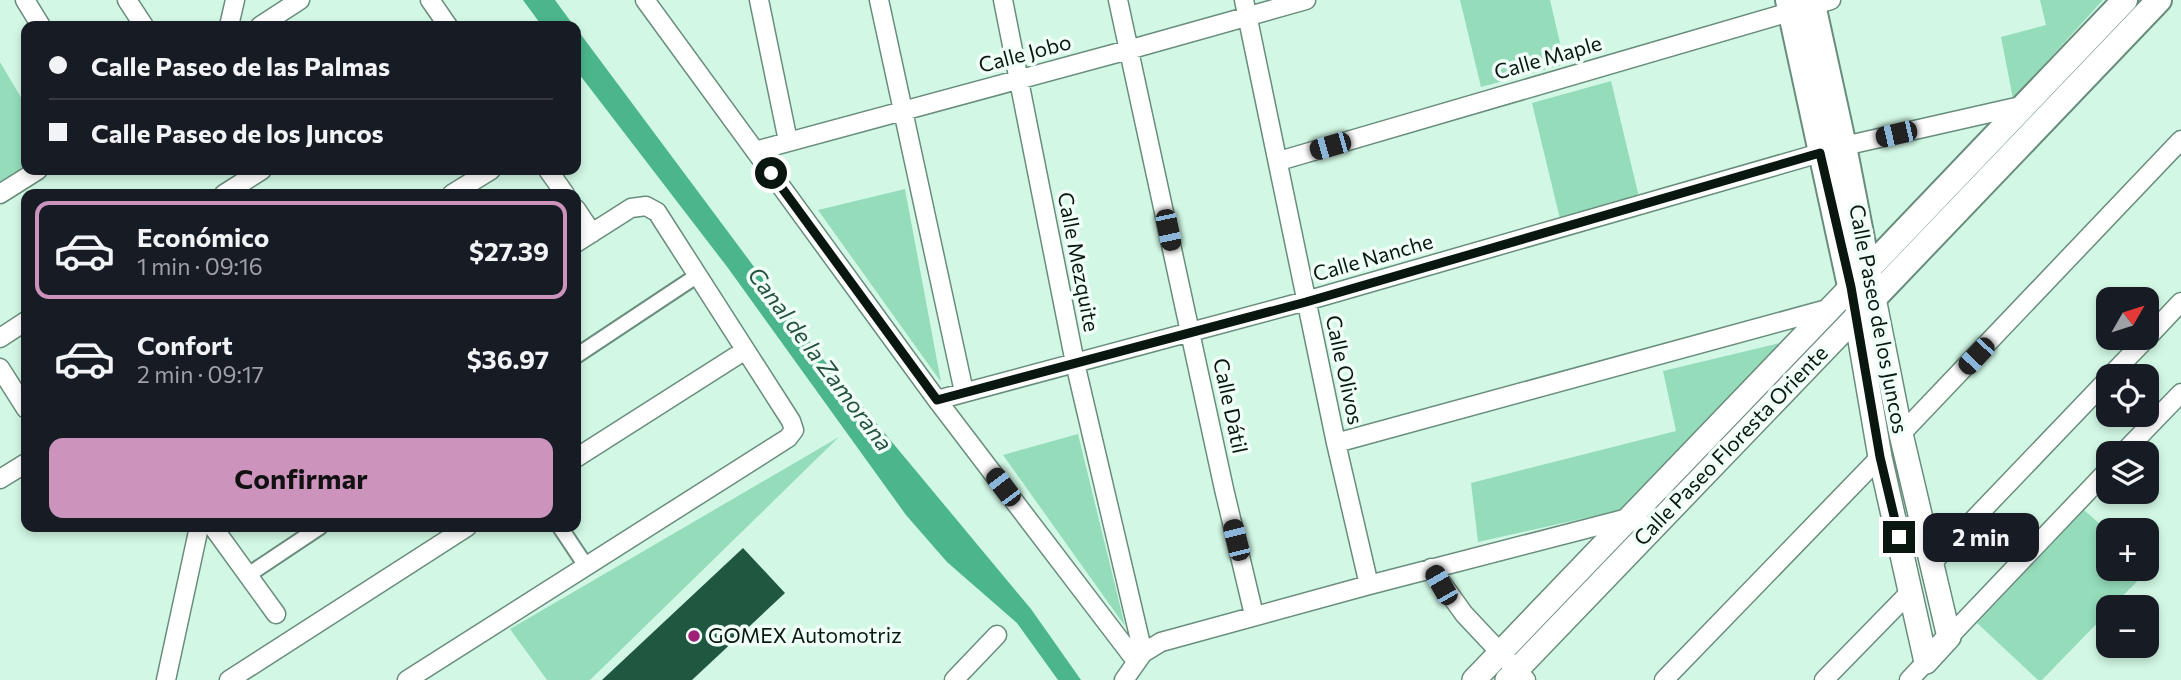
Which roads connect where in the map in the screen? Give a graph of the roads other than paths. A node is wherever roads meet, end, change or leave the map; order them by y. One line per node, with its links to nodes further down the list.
1 (25, 0): 16 (street)
2 (127, 0): 17 (street)
3 (235, 0): 18 (street)
4 (300, 0): 19 (street)
5 (430, 0): 20 (street)
6 (645, 0): 28 (street)
7 (759, 0): 26 (street)
8 (880, 0): 24 (street)
9 (1003, 0): 22 (street, Calle Mezquite)
10 (1118, 0): 21 (street, Calle Dátil)
11 (1306, 0): 15 (street, Calle Jobo)
12 (2125, 0): 23 (main road, Calle Paseo Floresta Oriente)
13 (2159, 0): 41 (main road, Calle Paseo Floresta Oriente)
14 (1807, 3): 27 (main road, Calle Paseo de los Juncos); 29 (main road, Calle Paseo de los Juncos); 30 (street, Calle Maple)
15 (1246, 8): 21 (street, Calle Jobo); 30 (street, Calle Olivos)
16 (38, 21)
17 (141, 21)
18 (230, 21)
19 (268, 21)
20 (445, 21)
21 (1128, 50): 22 (street, Calle Jobo); 48 (street, Calle Dátil)
22 (1020, 80): 24 (street, Calle Jobo); 53 (street, Calle Mezquite)
23 (2025, 105): 27 (street); 41 (main road, Calle Paseo Floresta Oriente)
24 (902, 110): 26 (street, Calle Jobo); 56 (street)
25 (2181, 140): 61 (street)
26 (788, 141): 28 (street, Calle Jobo)
27 (1844, 146): 41 (main road, Calle Paseo de los Juncos)
28 (755, 151): 59 (street)
29 (1820, 153): 41 (main road, Calle Paseo de los Juncos); 42 (street, Calle Nanche)
30 (1279, 161): 42 (street, Calle Olivos)
31 (254, 175): 34 (street)
32 (483, 175): 35 (street)
33 (23, 188): 36 (street)
34 (232, 189)
35 (460, 189)
36 (0, 194)
37 (581, 216): 38 (street)
38 (593, 233): 39 (street); 40 (street)
39 (581, 240)
40 (698, 275): 51 (street); 52 (street)
41 (1864, 285): 44 (street, Calle Paseo Floresta Oriente); 45 (main road, Calle Paseo Floresta Oriente); 61 (street, Calle Paseo de los Juncos)
42 (1306, 302): 48 (street, Calle Nanche); 63 (street, Calle Olivos)
43 (2181, 302): 47 (street)
44 (1831, 308): 63 (street); 69 (street, Calle Paseo Floresta Oriente)
45 (1856, 317): 65 (street, Calle Paseo de los Juncos); 69 (street, Calle Paseo Floresta Oriente)
46 (21, 324): 49 (street)
47 (2160, 324)
48 (1190, 332): 53 (street, Calle Nanche); 82 (street, Calle Dátil)
49 (0, 338)
50 (2136, 350): 54 (street)
51 (744, 351): 64 (street); 76 (street)
52 (581, 353)
53 (1075, 363): 56 (street, Calle Nanche); 86 (street, Calle Mezquite)
54 (2122, 364)
55 (0, 368): 60 (street)
56 (964, 392): 59 (street, Calle Nanche)
57 (2096, 392): 75 (street)
58 (2181, 393): 62 (street)
59 (937, 400): 86 (street)
60 (21, 401)
61 (1901, 434): 75 (street, Calle Paseo de los Juncos)
62 (2135, 441)
63 (1336, 443): 79 (street, Calle Olivos)
64 (581, 455)
65 (1880, 457): 80 (street, Calle Paseo de los Juncos); 95 (street)
66 (21, 466): 67 (street)
67 (0, 479)
68 (2096, 483): 84 (street)
69 (1641, 523): 77 (street); 85 (street, Calle Paseo Floresta Oriente); 88 (street, Calle Paseo Floresta Oriente)
70 (198, 532): 89 (street)
71 (217, 532): 78 (street)
72 (312, 532): 78 (street)
73 (459, 532): 90 (street)
74 (563, 532): 76 (street)
75 (1931, 564): 84 (street, Calle Paseo de los Juncos)
76 (586, 566): 91 (street)
77 (1431, 568): 79 (street); 85 (street)
78 (248, 575): 81 (street)
79 (1369, 585): 82 (street)
80 (1911, 591): 87 (street, Calle Paseo de los Juncos); 96 (street)
81 (276, 614)
82 (1254, 615): 86 (street)
83 (997, 635): 92 (street)
84 (1949, 637): 87 (street)
85 (1500, 653): 88 (street); 94 (street, Calle Paseo Floresta Oriente)
86 (1140, 657): 93 (street)
87 (1926, 662): 97 (street)
88 (1517, 677)
89 (166, 680)
90 (229, 680)
91 (407, 680)
92 (954, 680)
93 (1124, 680)
94 (1474, 680)
95 (1664, 680)
96 (1824, 680)
97 (1909, 680)

